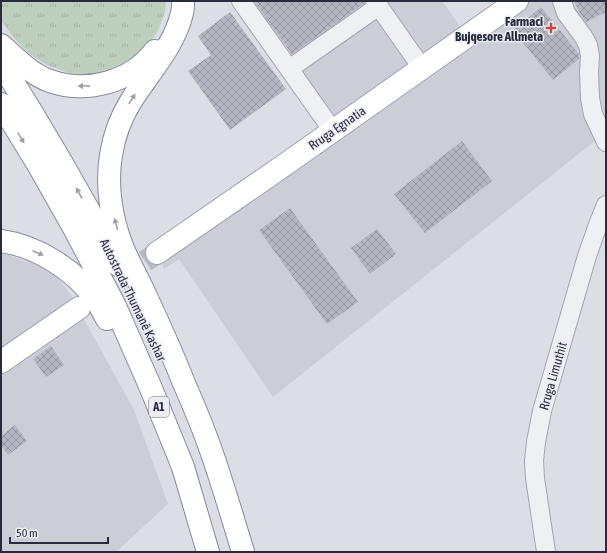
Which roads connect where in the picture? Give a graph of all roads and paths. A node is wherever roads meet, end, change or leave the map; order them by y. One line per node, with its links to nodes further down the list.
1 (177, 1): 7 (main road, one-way to 7)
2 (184, 1): 19 (main road, one-way to 2)
3 (241, 1): 10 (street)
4 (517, 1): 9 (main road, Rruga Egnatia)
5 (562, 1): 13 (street)
6 (377, 4): 9 (street); 10 (street)
7 (1, 45)
8 (1, 63): 19 (main road, Autostrada Thumanë Kashar / A1, one-way to 8)
9 (422, 68): 12 (main road, Rruga Egnatia)
10 (290, 69): 12 (street)
11 (1, 104): 20 (main road, Autostrada Thumanë Kashar / A1, one-way to 20)
12 (333, 131): 16 (main road, Rruga Egnatia)
13 (606, 142)
14 (606, 205): 24 (street, Rruga Limuthit)
15 (1, 241): 20 (main road, one-way to 20)
16 (157, 253)
17 (79, 308): 18 (main road)
18 (1, 362)
19 (220, 494): 21 (main road, Autostrada Thumanë Kashar / A1)
20 (193, 516): 22 (main road); 23 (main road, Autostrada Thumanë Kashar / A1)
21 (235, 544)
22 (198, 552)
23 (208, 552)
24 (546, 552)

